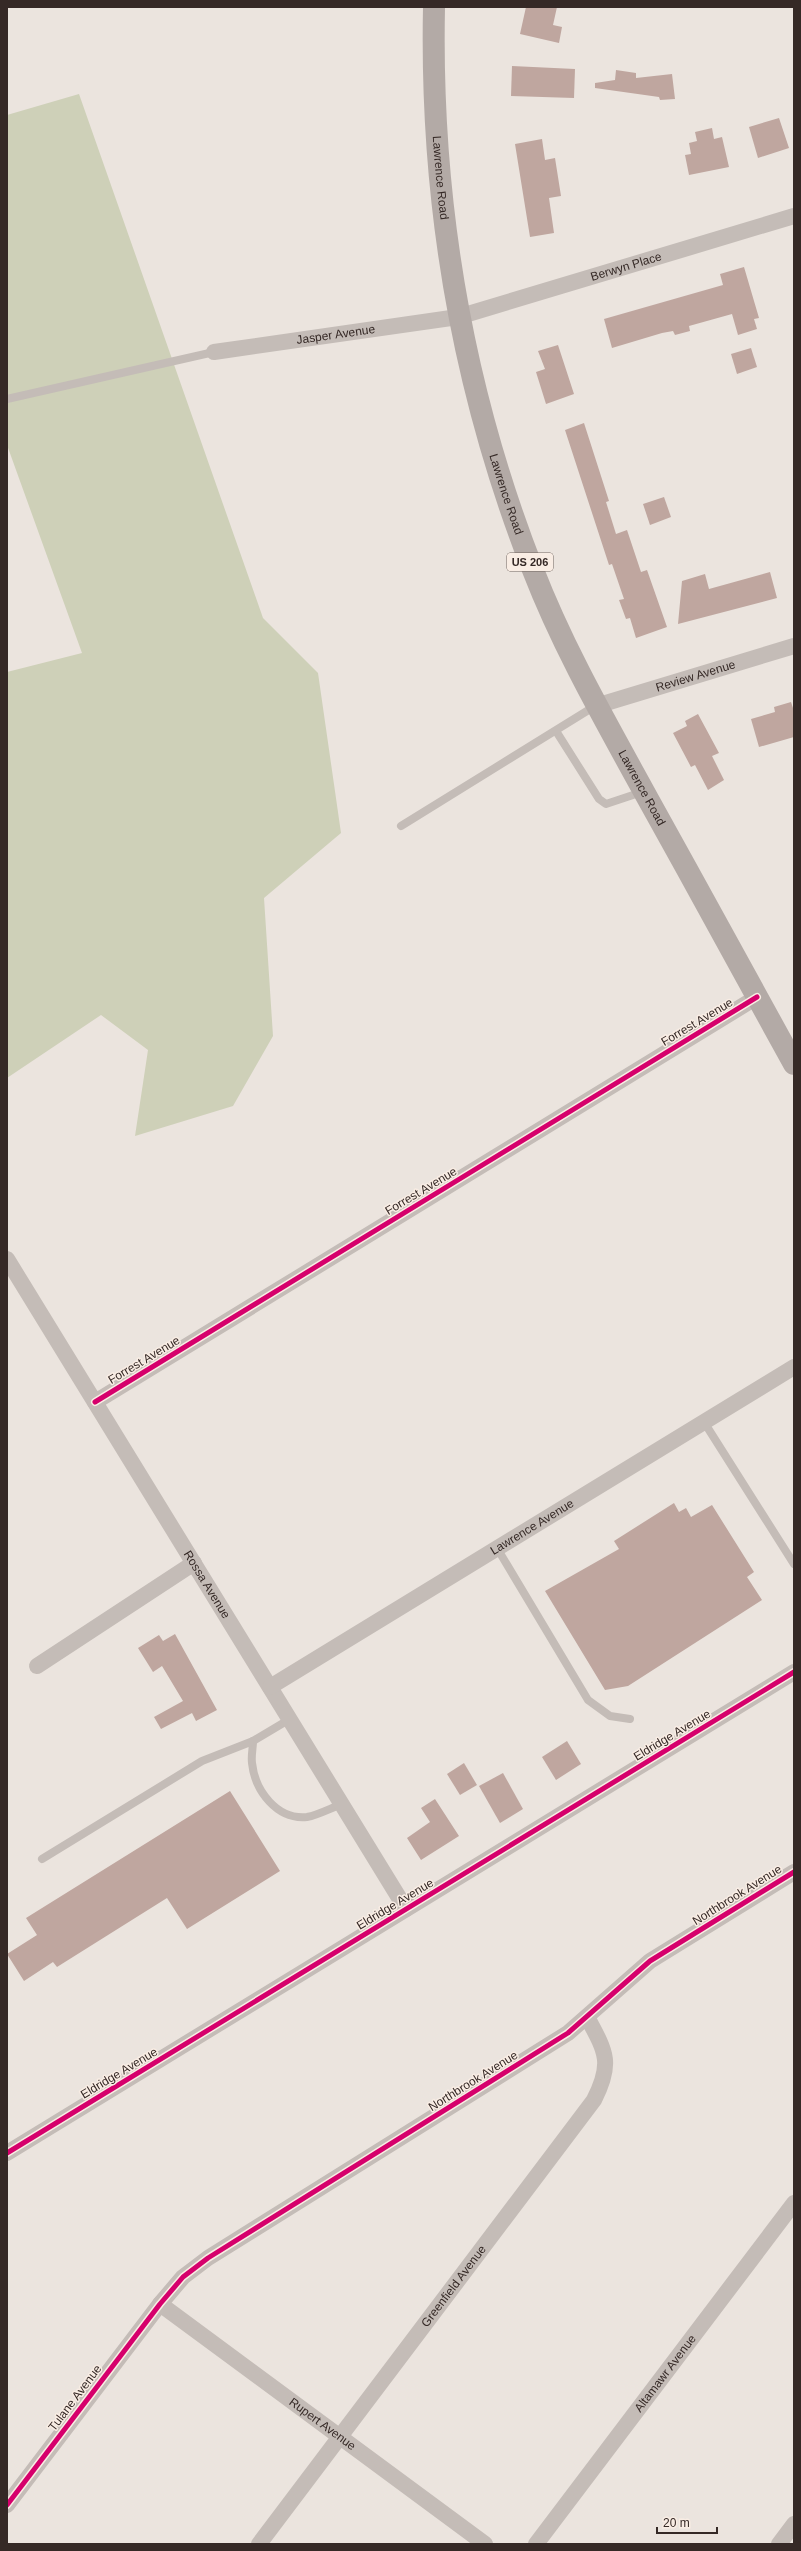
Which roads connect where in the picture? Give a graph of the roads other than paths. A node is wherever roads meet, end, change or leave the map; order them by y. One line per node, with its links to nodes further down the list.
1 (434, 7): 3 (main road, Lawrence Road / US 206)
2 (794, 216): 3 (street, Berwyn Place)
3 (458, 317): 4 (street, Jasper Avenue); 7 (main road, Lawrence Road / US 206)
4 (214, 352): 5 (lane)
5 (7, 398)
6 (794, 646): 7 (street, Review Avenue)
7 (596, 706): 8 (lane); 9 (main road, Lawrence Road / US 206)
8 (556, 731): 9 (lane); 10 (lane)
9 (644, 792): 11 (main road, Lawrence Road / US 206)
10 (401, 826)
11 (757, 997): 12 (main road, Lawrence Road / US 206); 15 (street, Forrest Avenue)
12 (794, 1064)
13 (7, 1259): 15 (street, Rossa Avenue)
14 (794, 1366): 16 (street, Lawrence Avenue)
15 (94, 1402): 18 (street, Rossa Avenue)
16 (704, 1422): 17 (street, Lawrence Avenue); 19 (lane)
17 (497, 1548): 22 (street, Lawrence Avenue); 24 (lane)
18 (194, 1563): 20 (street); 22 (street, Rossa Avenue)
19 (794, 1564)
20 (36, 1666)
21 (794, 1672): 29 (street, Eldridge Avenue)
22 (270, 1687): 23 (street, Rossa Avenue)
23 (290, 1719): 25 (lane); 26 (street, Rossa Avenue)
24 (630, 1719)
25 (253, 1741): 26 (lane); 27 (lane)
26 (342, 1804): 29 (street, Rossa Avenue)
27 (42, 1858)
28 (794, 1872): 30 (street, Northbrook Avenue)
29 (406, 1909): 31 (street, Eldridge Avenue)
30 (587, 2017): 33 (street, Northbrook Avenue); 34 (street, Greenfield Avenue)
31 (7, 2153)
32 (794, 2203): 39 (street, Altamawr Avenue)
33 (160, 2304): 34 (street, Rupert Avenue); 35 (street, Tulane Avenue)
34 (340, 2437): 37 (street, Greenfield Avenue); 38 (street, Rupert Avenue)
35 (7, 2505)
36 (794, 2524): 40 (street)
37 (259, 2544)
38 (485, 2544)
39 (536, 2544)
40 (779, 2544)

